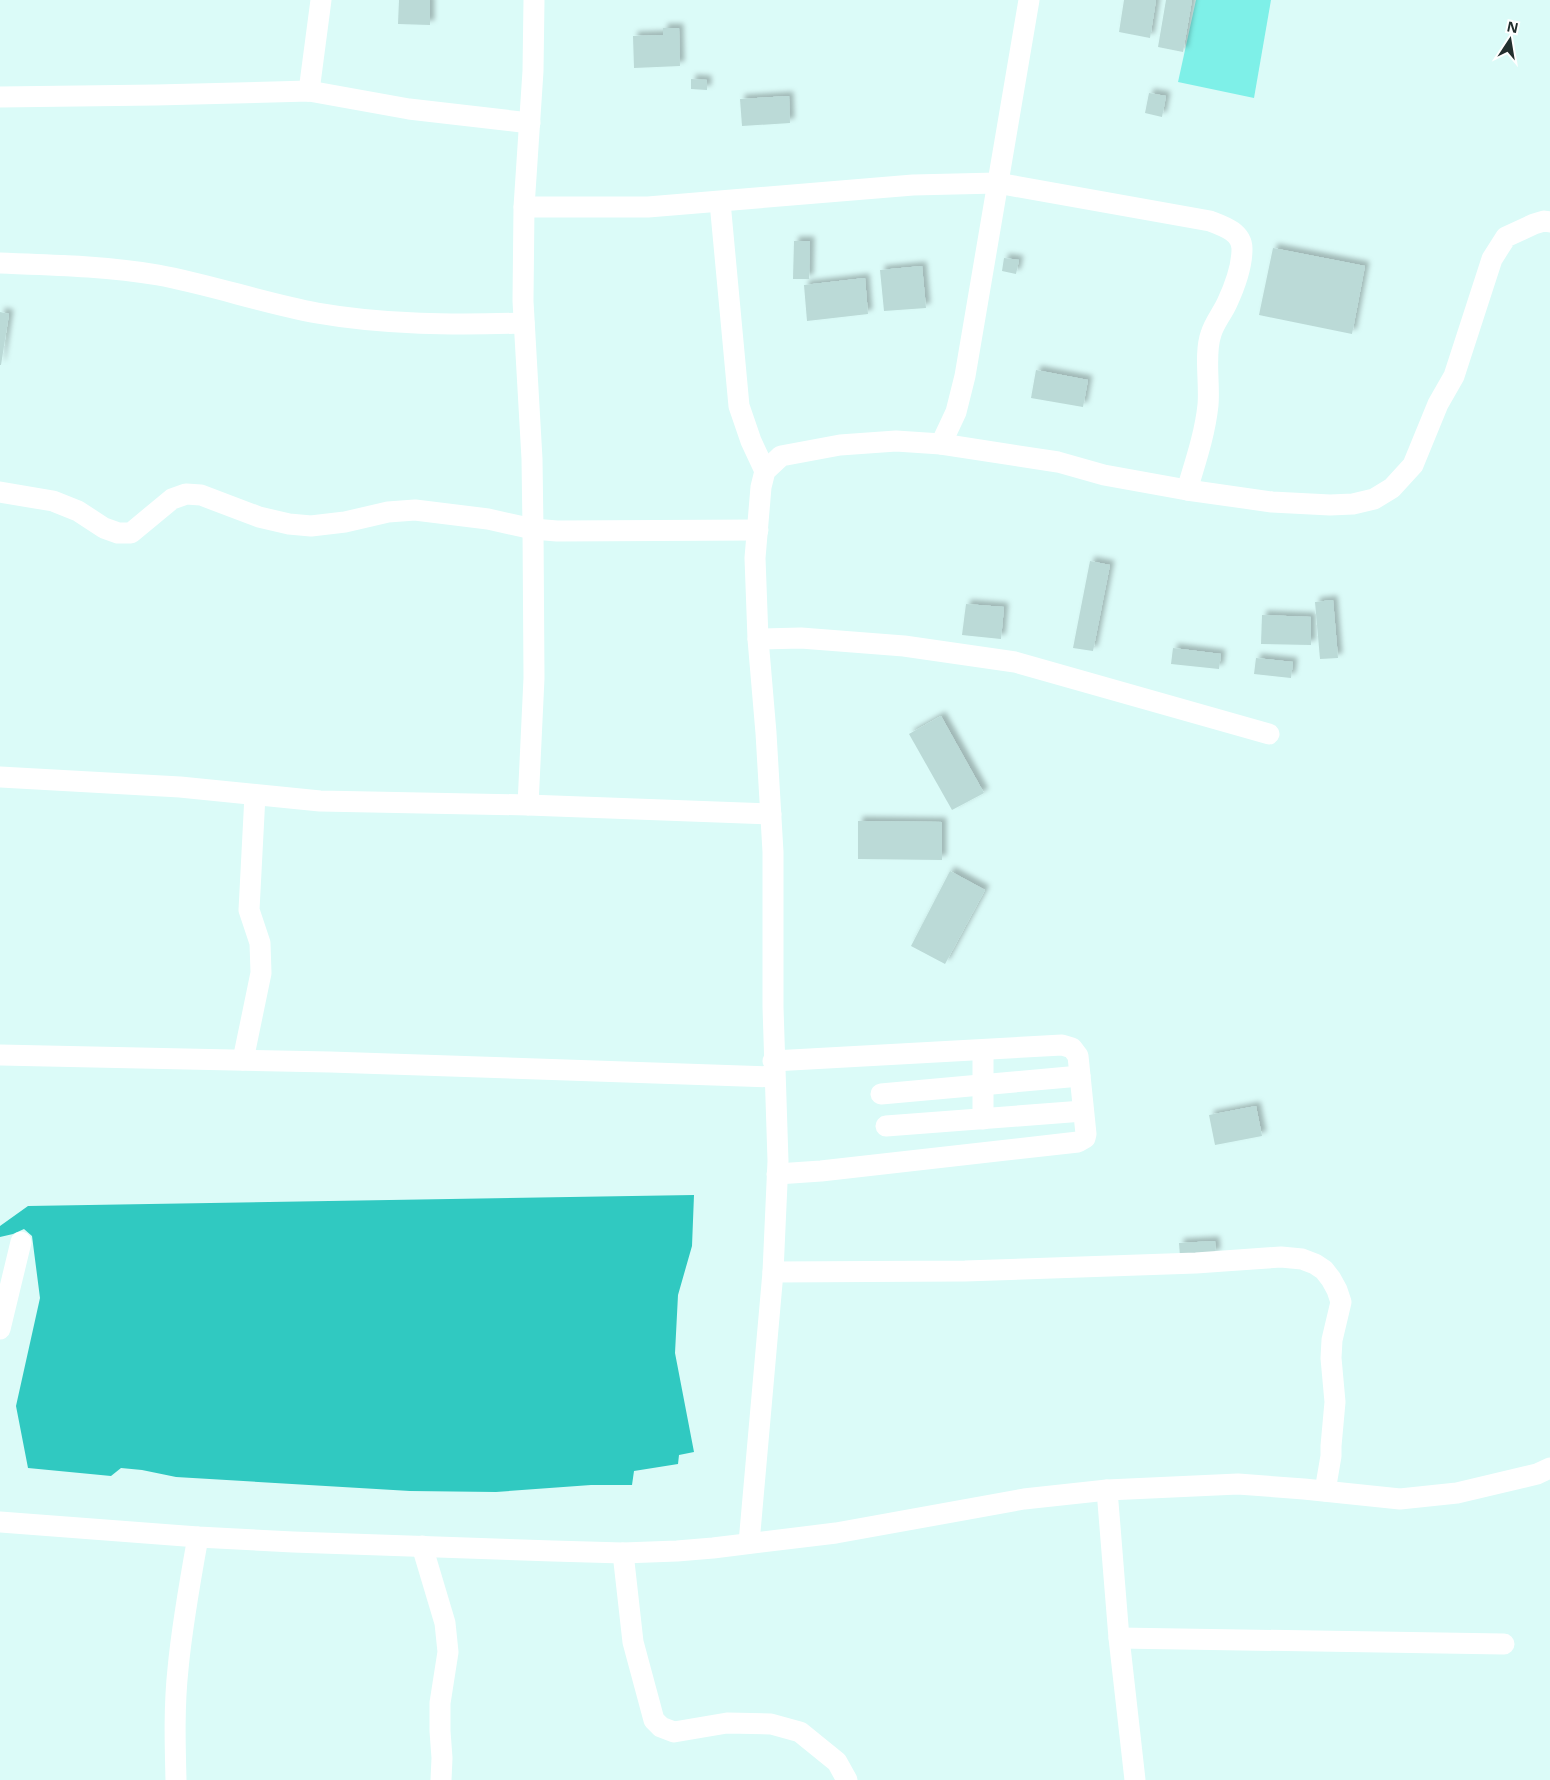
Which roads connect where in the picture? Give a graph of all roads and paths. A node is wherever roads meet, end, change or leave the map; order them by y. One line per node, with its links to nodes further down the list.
1 (321, 0): 4 (street)
2 (534, 0): 6 (street)
3 (1028, 0): 7 (street)
4 (309, 92): 5 (street); 6 (street)
5 (0, 96)
6 (530, 123): 9 (street)
7 (997, 183): 8 (street); 13 (street); 15 (street)
8 (720, 202): 9 (street); 14 (street)
9 (524, 207): 12 (street)
10 (1550, 222): 15 (street)
11 (0, 263): 12 (street)
12 (524, 323): 17 (street)
13 (940, 444): 14 (street); 15 (street)
14 (765, 471): 18 (street)
15 (1187, 490)
16 (0, 492): 17 (street)
17 (533, 529): 18 (street); 23 (street)
18 (758, 530): 19 (street)
19 (758, 639): 20 (street); 24 (street)
20 (1269, 734)
21 (0, 777): 22 (street)
22 (255, 795): 23 (street); 27 (street)
23 (528, 805): 24 (street)
24 (771, 814): 28 (street)
25 (983, 1050): 28 (street); 29 (street); 30 (street)
26 (0, 1055): 27 (street)
27 (243, 1060): 28 (street)
28 (774, 1069): 35 (street)
29 (1080, 1076): 30 (street); 32 (street)
30 (983, 1085): 31 (street); 33 (street)
31 (881, 1094)
32 (1084, 1110): 33 (street); 35 (street)
33 (983, 1119): 34 (street)
34 (886, 1126)
35 (777, 1174): 37 (street)
36 (21, 1242): 38 (street)
37 (773, 1272): 41 (street); 44 (street)
38 (0, 1329)
39 (1550, 1468): 41 (street)
40 (1107, 1490): 41 (street); 44 (street); 47 (street)
41 (1325, 1491)
42 (0, 1522): 43 (street)
43 (198, 1537): 45 (street); 49 (street)
44 (749, 1543): 46 (street)
45 (422, 1546): 46 (street); 50 (street)
46 (623, 1553): 51 (street)
47 (1119, 1638): 48 (street); 52 (street)
48 (1504, 1644)
49 (176, 1780)
50 (441, 1780)
51 (847, 1780)
52 (1135, 1780)

